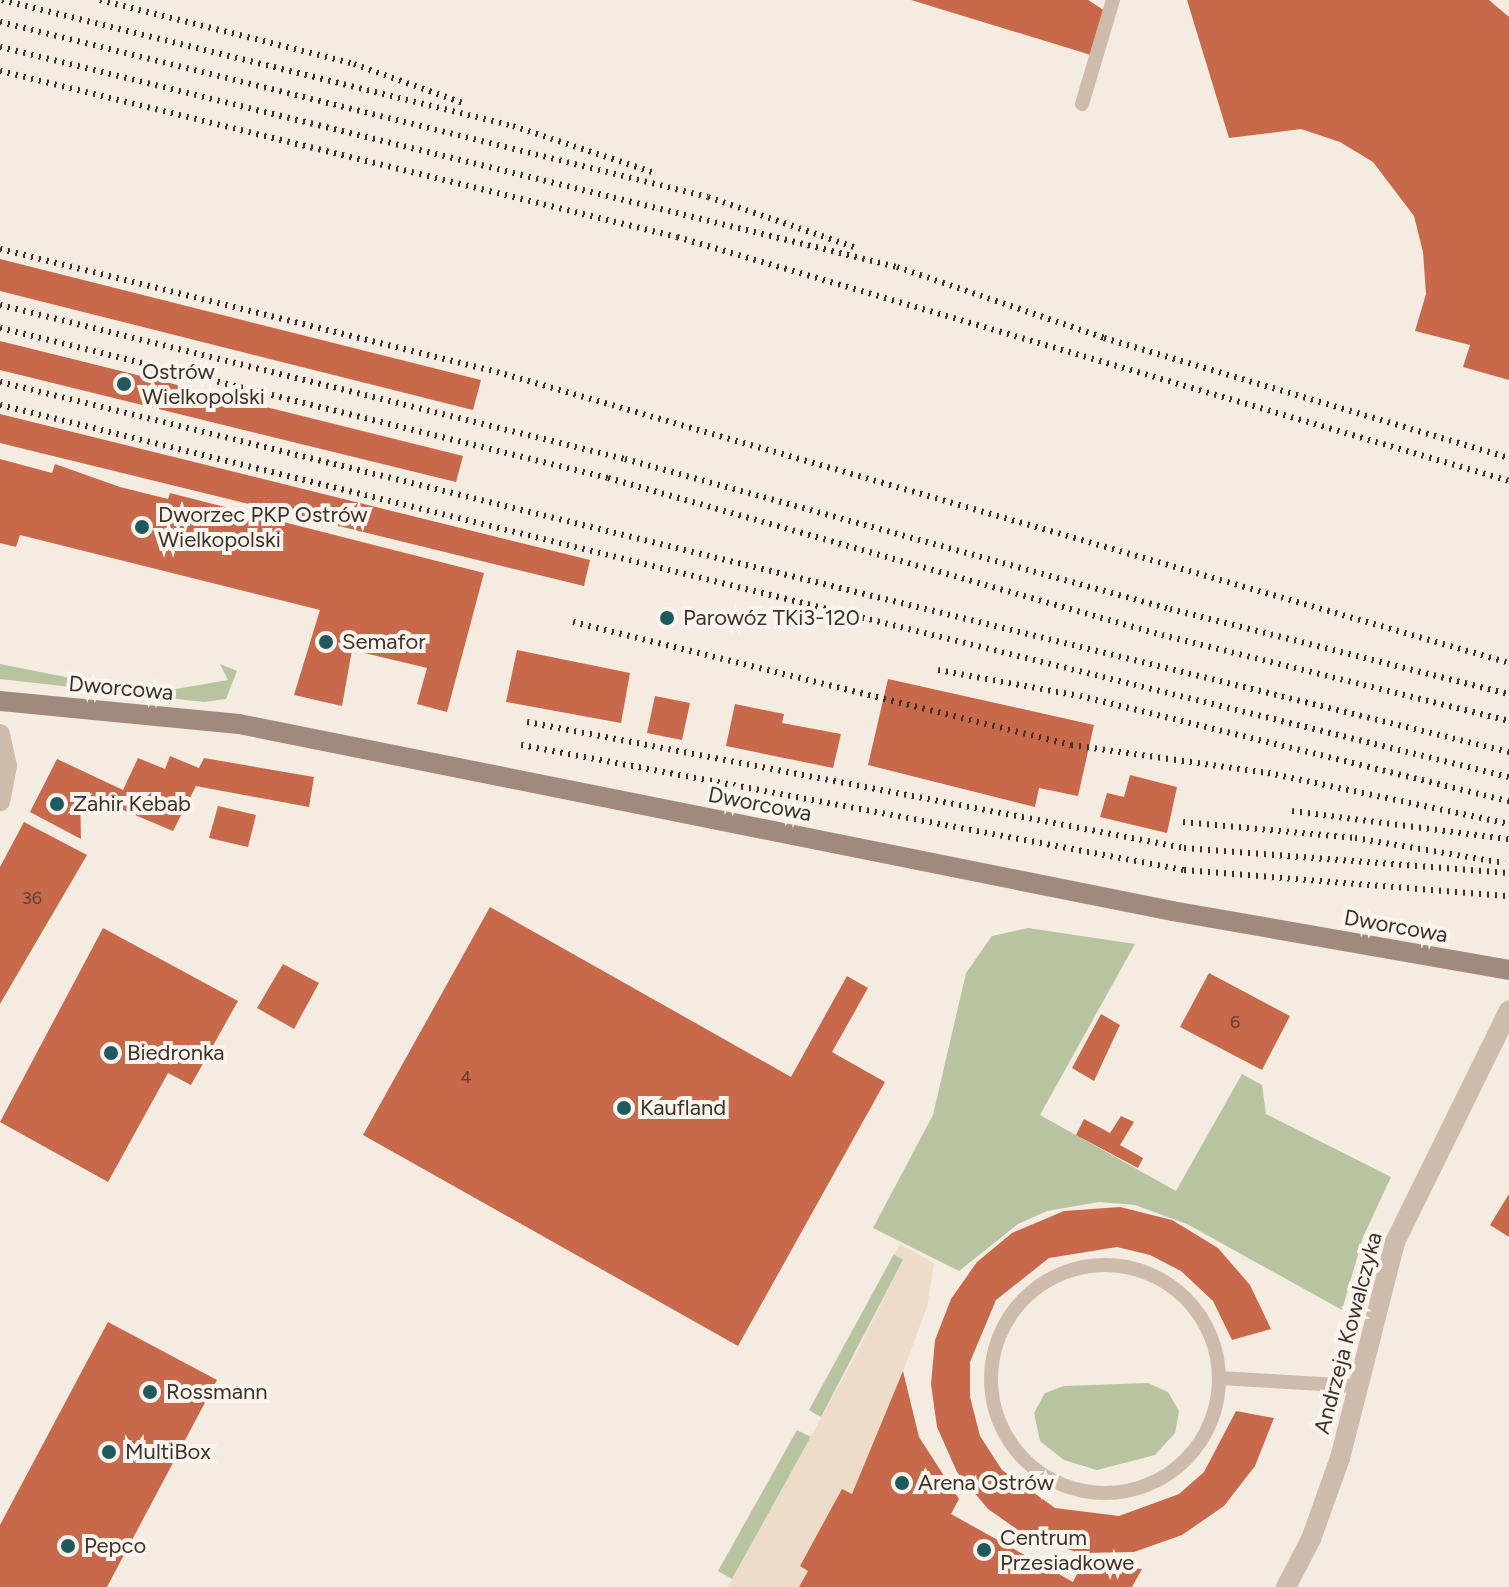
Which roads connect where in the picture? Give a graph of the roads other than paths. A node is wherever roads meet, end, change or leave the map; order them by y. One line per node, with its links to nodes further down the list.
1 (1113, 0): 2 (lane)
2 (1082, 104)
3 (0, 701): 6 (main road, Dworcowa)
4 (0, 734): 5 (street)
5 (0, 801)
6 (1509, 970)
7 (1509, 1010): 9 (street, Andrzeja Kowalczyka)
8 (1219, 1378): 8 (lane); 9 (lane)
9 (1357, 1386): 10 (street, Andrzeja Kowalczyka)
10 (1286, 1587)

